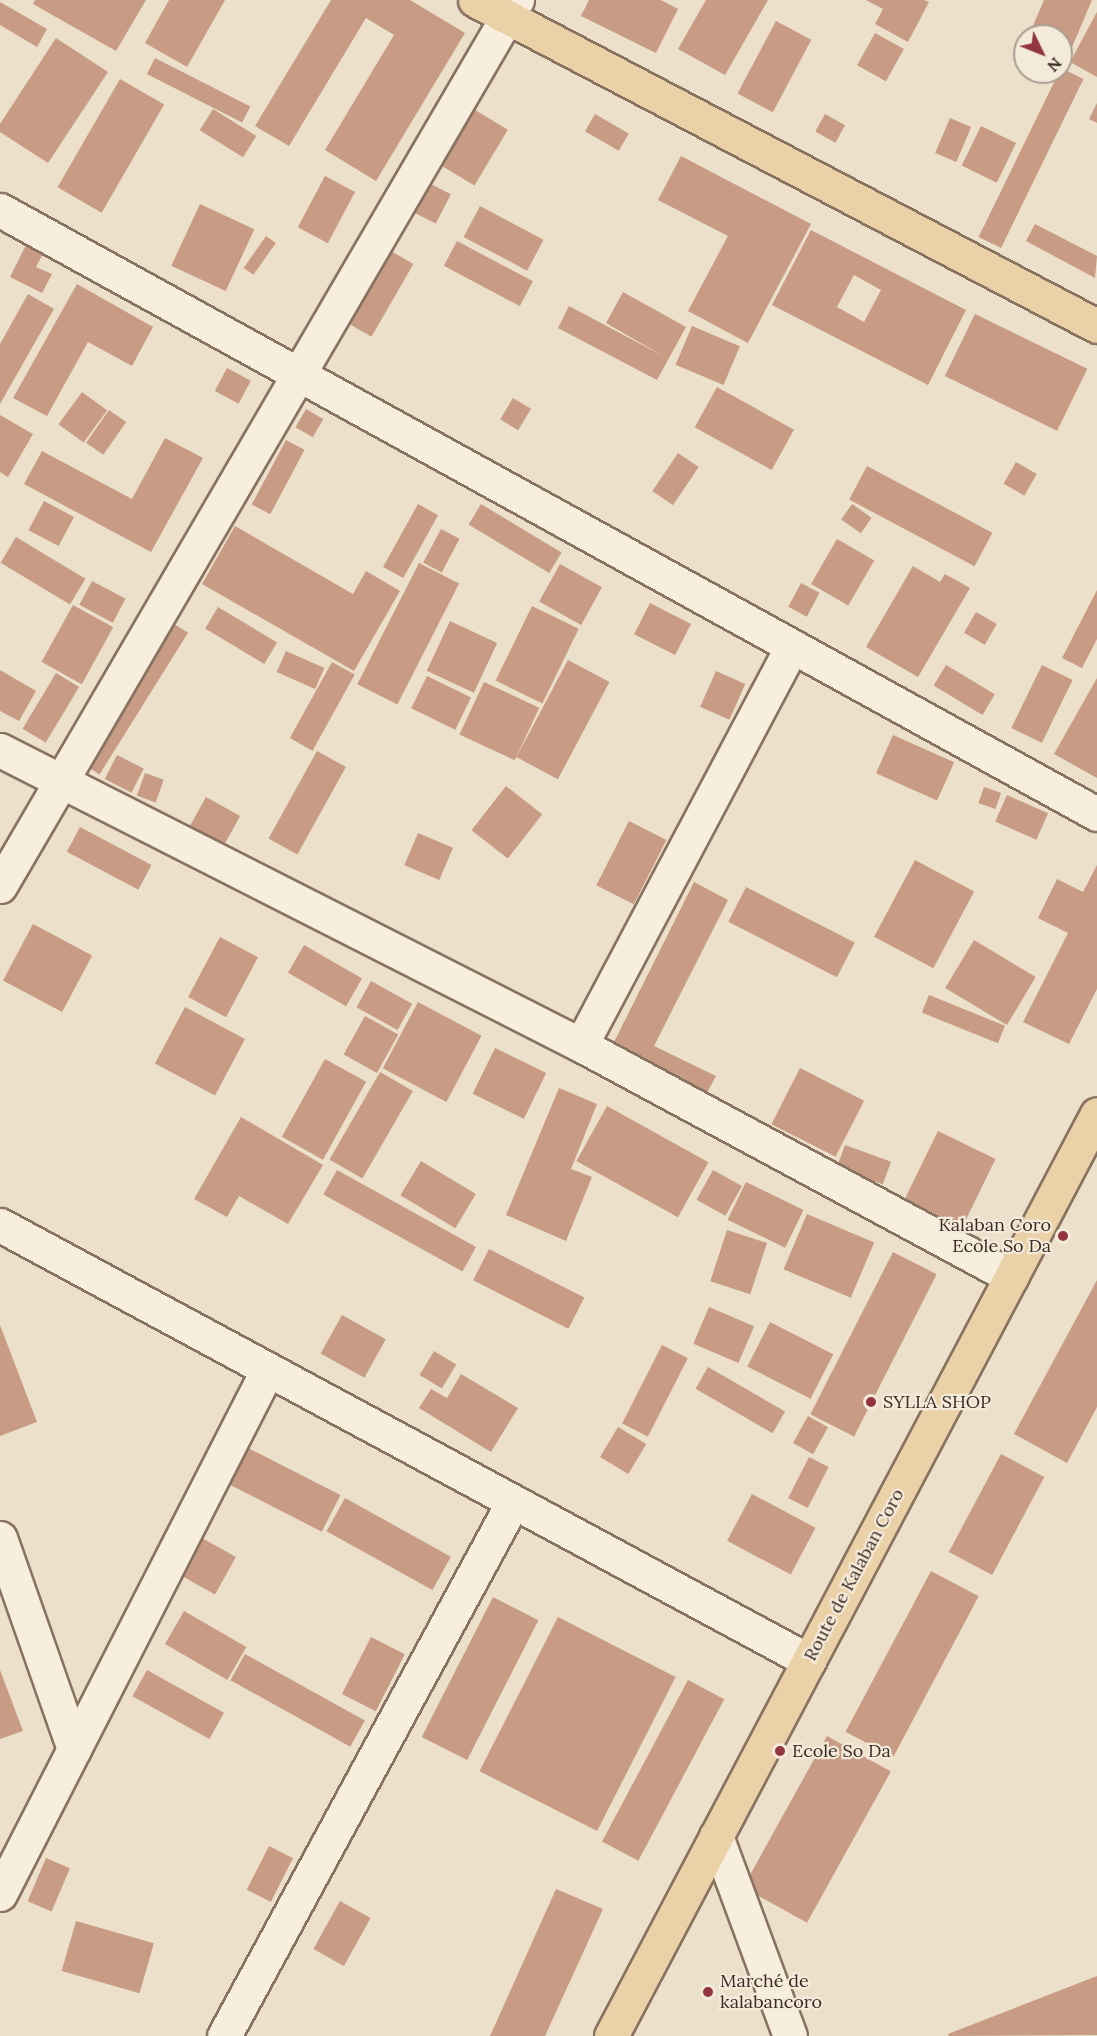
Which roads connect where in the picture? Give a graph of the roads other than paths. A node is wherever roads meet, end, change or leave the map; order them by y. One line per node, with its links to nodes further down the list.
1 (476, 0): 2 (main road)
2 (512, 9): 4 (main road); 5 (street)
3 (0, 210): 5 (street)
4 (1097, 326)
5 (298, 375): 6 (street); 8 (street)
6 (792, 646): 9 (street); 11 (street)
7 (0, 750): 8 (street)
8 (60, 783): 10 (street); 11 (street)
9 (1097, 814)
10 (0, 885)
11 (581, 1045): 14 (street)
12 (1097, 1114): 14 (main road, Route de Kalaban Coro)
13 (0, 1225): 15 (street)
14 (1011, 1277): 18 (main road, Route de Kalaban Coro)
15 (268, 1369): 16 (street); 19 (street)
16 (513, 1502): 18 (street); 22 (street)
17 (0, 1538): 19 (street)
18 (809, 1661): 20 (main road, Route de Kalaban Coro)
19 (74, 1749): 21 (street)
20 (716, 1836): 23 (main road, Route de Kalaban Coro); 24 (street)
21 (4, 1880)
22 (224, 2036)
23 (611, 2036)
24 (790, 2036)

